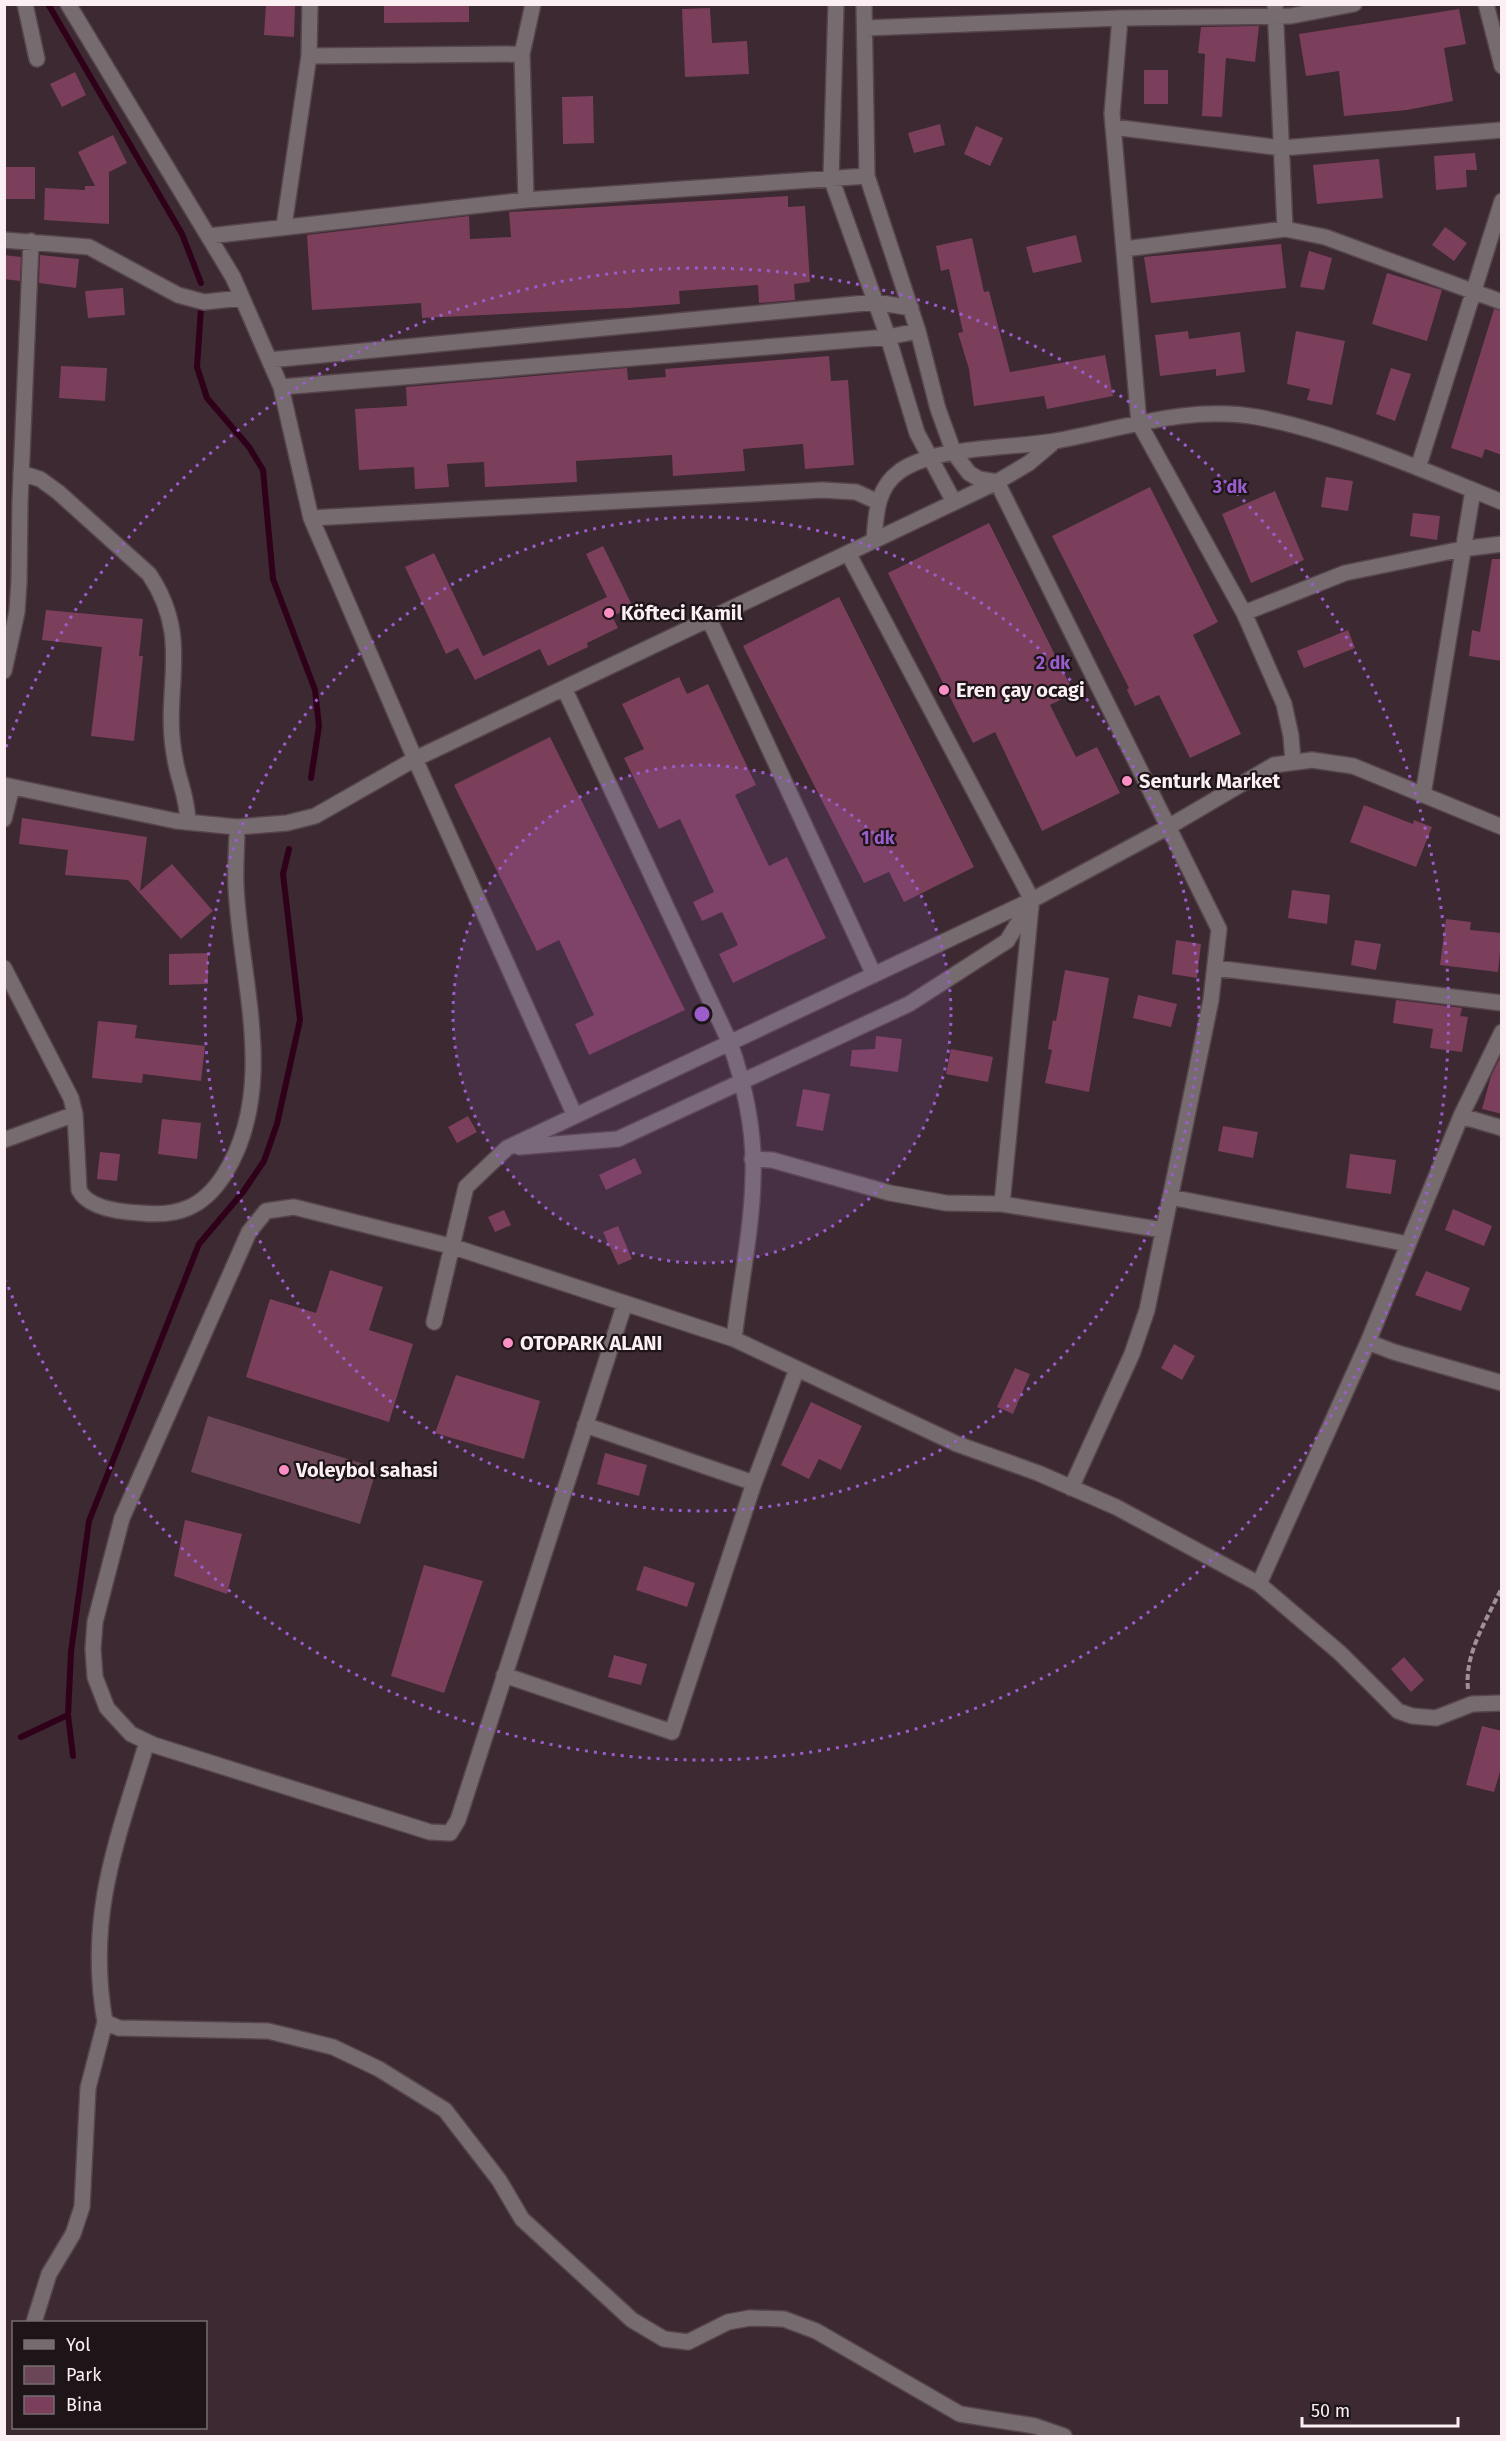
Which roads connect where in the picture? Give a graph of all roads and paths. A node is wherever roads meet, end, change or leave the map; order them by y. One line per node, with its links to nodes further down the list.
1 (24, 4): 14 (street)
2 (68, 4): 25 (street)
3 (310, 4): 13 (street)
4 (533, 4): 12 (street)
5 (836, 4): 20 (street)
6 (864, 4): 11 (street)
7 (1354, 4): 9 (street)
8 (1486, 4): 15 (street)
9 (1276, 10): 10 (street); 18 (street)
10 (1120, 18): 11 (street); 16 (street)
11 (865, 28): 19 (street)
12 (522, 54): 13 (street); 21 (street)
13 (309, 56): 23 (street)
14 (37, 59)
15 (1502, 66)
16 (1113, 127): 18 (street); 28 (street)
17 (1502, 130): 18 (street)
18 (1282, 148): 24 (street)
19 (867, 176): 20 (street); 33 (street)
20 (831, 178): 21 (street); 31 (street)
21 (526, 200): 23 (street)
22 (1502, 201): 29 (street)
23 (284, 226): 25 (street)
24 (1285, 229): 28 (street); 29 (street)
25 (209, 236): 30 (street)
26 (4, 240): 27 (street)
27 (31, 241): 30 (street); 43 (street)
28 (1124, 249): 38 (street)
29 (1473, 291): 32 (street); 42 (street)
30 (242, 298): 36 (street)
31 (876, 302): 33 (street); 35 (street); 36 (street)
32 (1502, 302)
33 (910, 308): 34 (street)
34 (918, 331): 35 (street); 40 (street)
35 (888, 337): 37 (street); 41 (street)
36 (269, 360): 37 (street)
37 (281, 387): 49 (street)
38 (1138, 423): 39 (street); 42 (street); 54 (street)
39 (1055, 441): 40 (street); 44 (street)
40 (954, 453): 41 (street); 44 (street)
41 (930, 459): 46 (street); 47 (street)
42 (1418, 468): 45 (street)
43 (21, 473): 56 (street); 63 (street)
44 (997, 482): 47 (street); 64 (street)
45 (1473, 490): 48 (street); 52 (street)
46 (878, 502): 49 (street); 50 (street)
47 (954, 502): 50 (street)
48 (1502, 502)
49 (311, 518): 58 (street)
50 (874, 541): 53 (street)
51 (1502, 544): 52 (street)
52 (1462, 549): 54 (street); 61 (street)
53 (848, 553): 55 (street); 67 (street)
54 (1244, 613): 59 (street)
55 (709, 619): 57 (street); 70 (street)
56 (4, 671)
57 (564, 688): 58 (street); 73 (street)
58 (415, 759): 65 (street); 76 (street)
59 (1293, 761): 61 (street); 64 (street)
60 (8, 786): 62 (street); 63 (street)
61 (1423, 795): 66 (street)
62 (4, 819)
63 (188, 822): 65 (street)
64 (1170, 826): 67 (street); 69 (street)
65 (237, 827): 75 (street)
66 (1502, 827)
67 (1032, 900): 70 (street); 74 (street); 83 (street)
68 (4, 968): 75 (street)
69 (1215, 968): 71 (street); 82 (street)
70 (874, 975): 73 (street)
71 (1502, 1003)
72 (1502, 1032): 77 (street)
73 (730, 1042): 74 (street); 76 (street)
74 (743, 1081): 80 (street); 81 (street)
75 (75, 1114): 79 (street)
76 (575, 1116): 80 (street)
77 (1461, 1116): 78 (street); 85 (street)
78 (1502, 1128)
79 (4, 1140)
80 (507, 1148): 86 (street)
81 (752, 1159): 83 (street); 89 (street)
82 (1170, 1197): 84 (street); 85 (street)
83 (1002, 1204): 84 (street)
84 (1163, 1230): 95 (street)
85 (1408, 1244): 90 (street)
86 (454, 1246): 87 (street); 88 (street); 101 (street)
87 (624, 1303): 89 (street); 93 (street)
88 (434, 1322)
89 (734, 1339): 91 (street)
90 (1368, 1342): 92 (street); 96 (street)
91 (797, 1369): 94 (street); 95 (street)
92 (1502, 1383)
93 (585, 1425): 94 (street); 98 (street)
94 (754, 1483): 98 (street)
95 (1071, 1488): 96 (street)
96 (1258, 1584): 100 (street)
97 (1502, 1587): 100 (path)
98 (504, 1675): 101 (street)
99 (1502, 1703): 100 (street)
100 (1472, 1704)
101 (147, 1742): 102 (street)
102 (105, 2022): 103 (street); 104 (street)
103 (34, 2321)
104 (1064, 2436)

